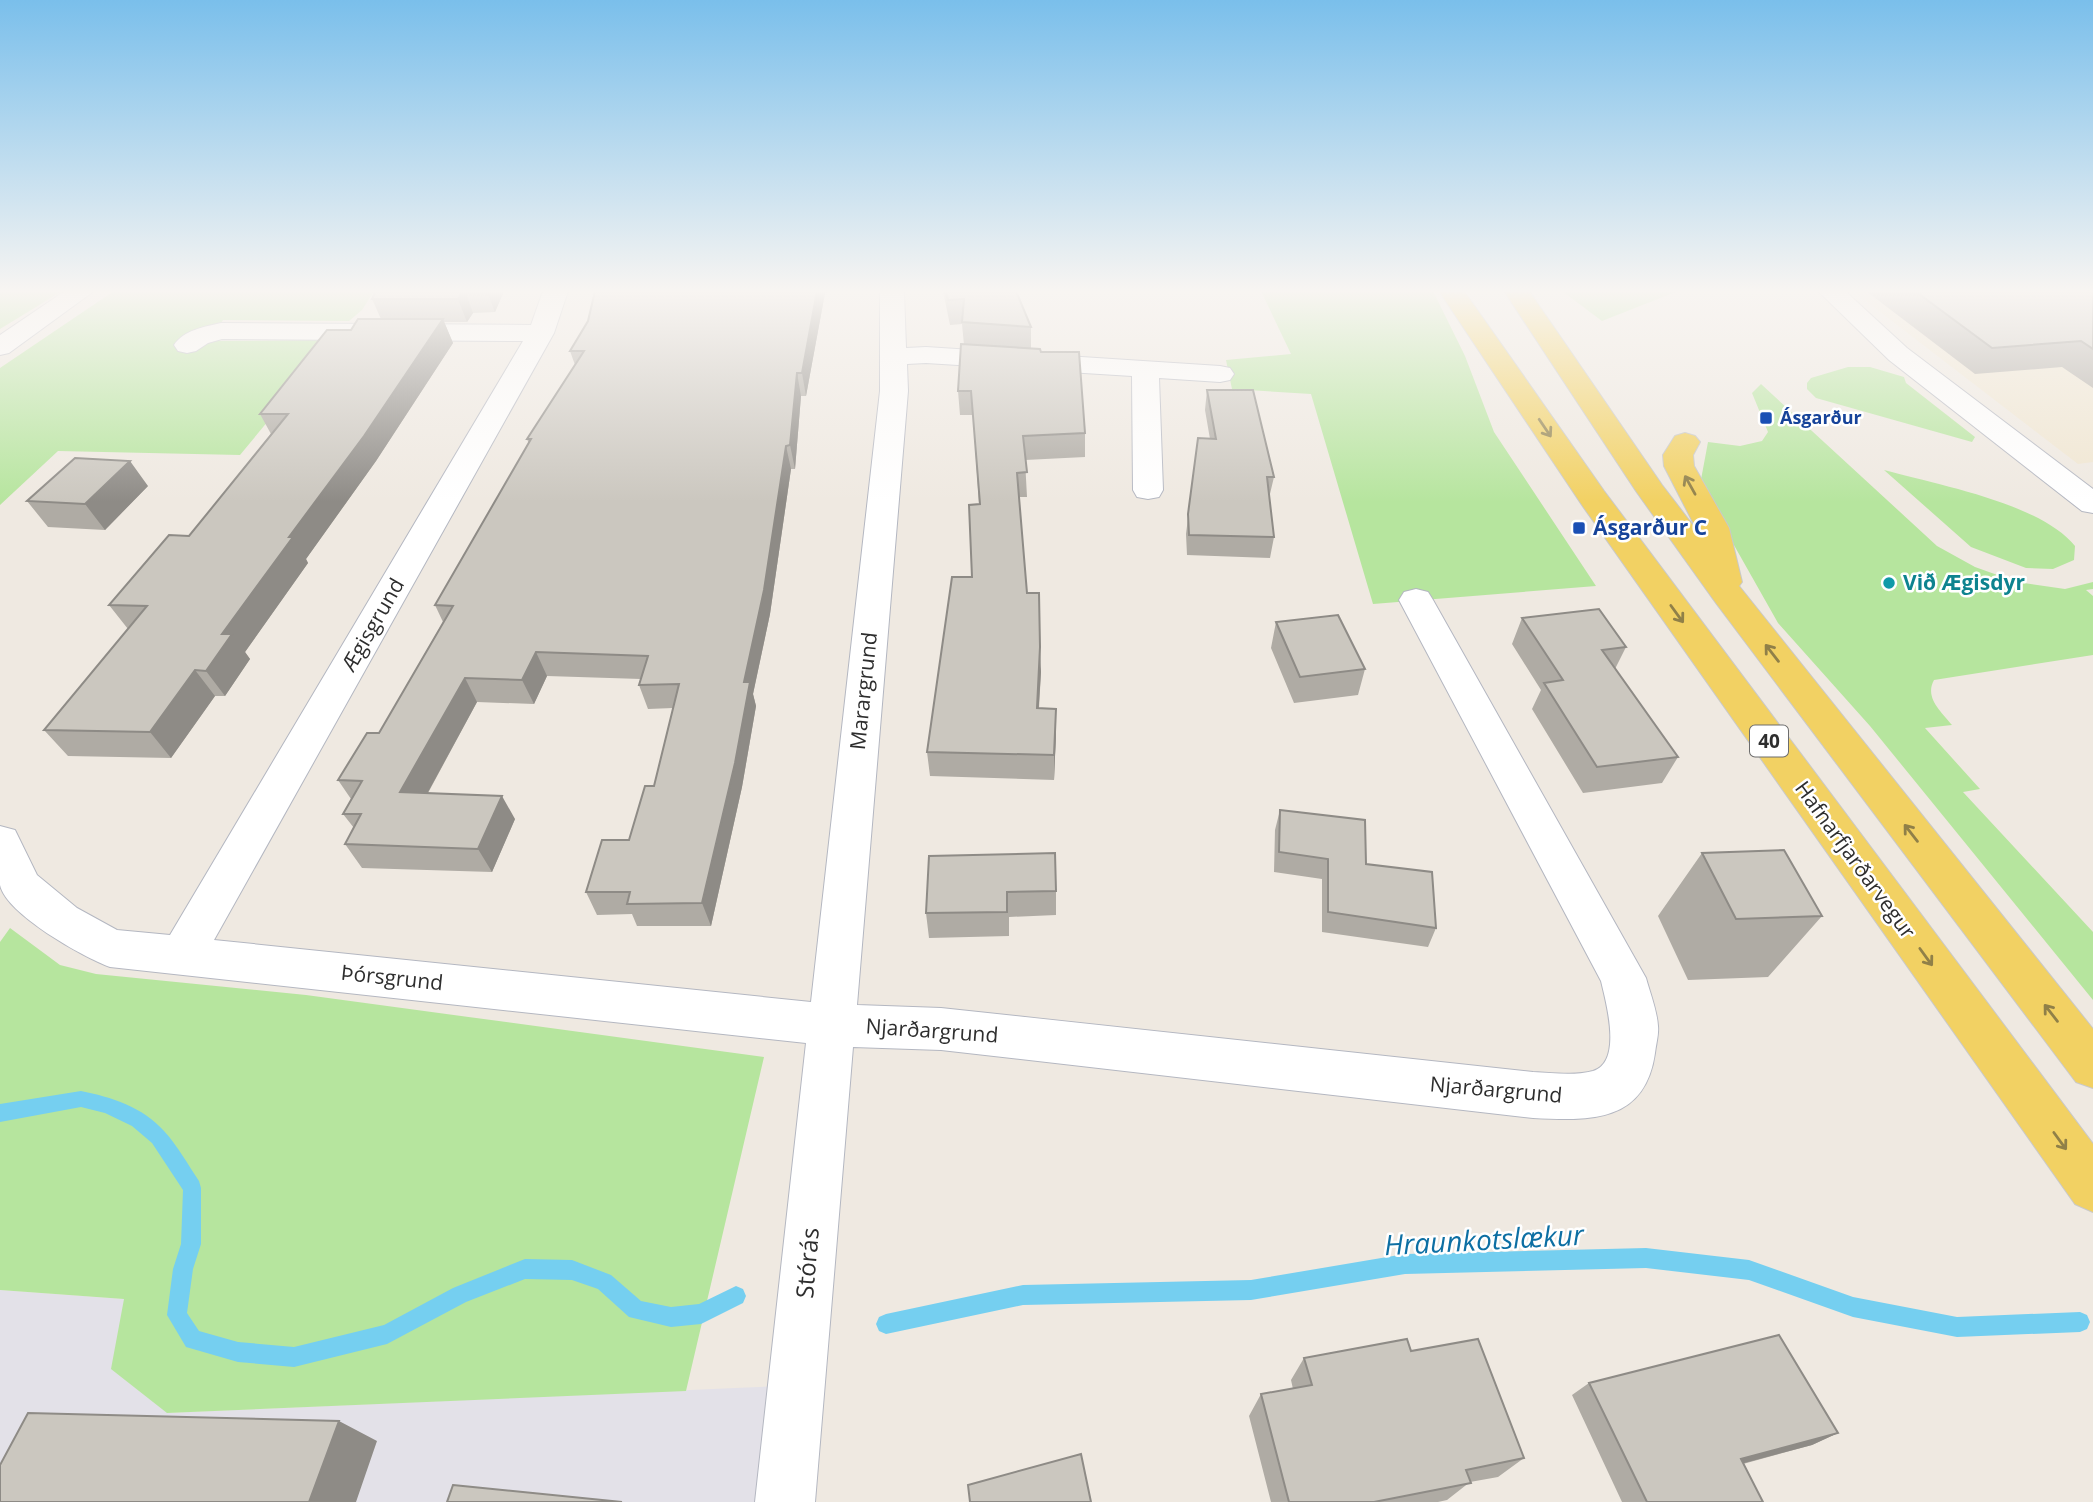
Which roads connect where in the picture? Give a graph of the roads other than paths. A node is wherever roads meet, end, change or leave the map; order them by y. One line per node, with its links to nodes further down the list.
1 (524, 361): 15 (street, Ægisgrund)
2 (894, 361): 16 (street, Marargrund)
3 (1015, 361): 7 (street)
4 (1499, 361): 18 (main road, Hafnarfjarðarvegur / 40, one-way to 18)
5 (1563, 361): 12 (main road)
6 (1907, 361): 11 (street)
7 (1145, 370): 8 (street); 10 (street)
8 (1220, 374)
9 (1685, 442): 12 (main road, one-way to 9)
10 (1148, 490)
11 (2093, 505)
12 (1728, 595): 17 (main road, one-way to 12)
13 (1416, 600): 16 (street, Njarðargrund)
14 (0, 842): 15 (street, Þórsgrund)
15 (182, 956): 16 (street, Þórsgrund)
16 (831, 1025): 19 (street, Stórás)
17 (2093, 1066)
18 (2093, 1186)
19 (785, 1502)

